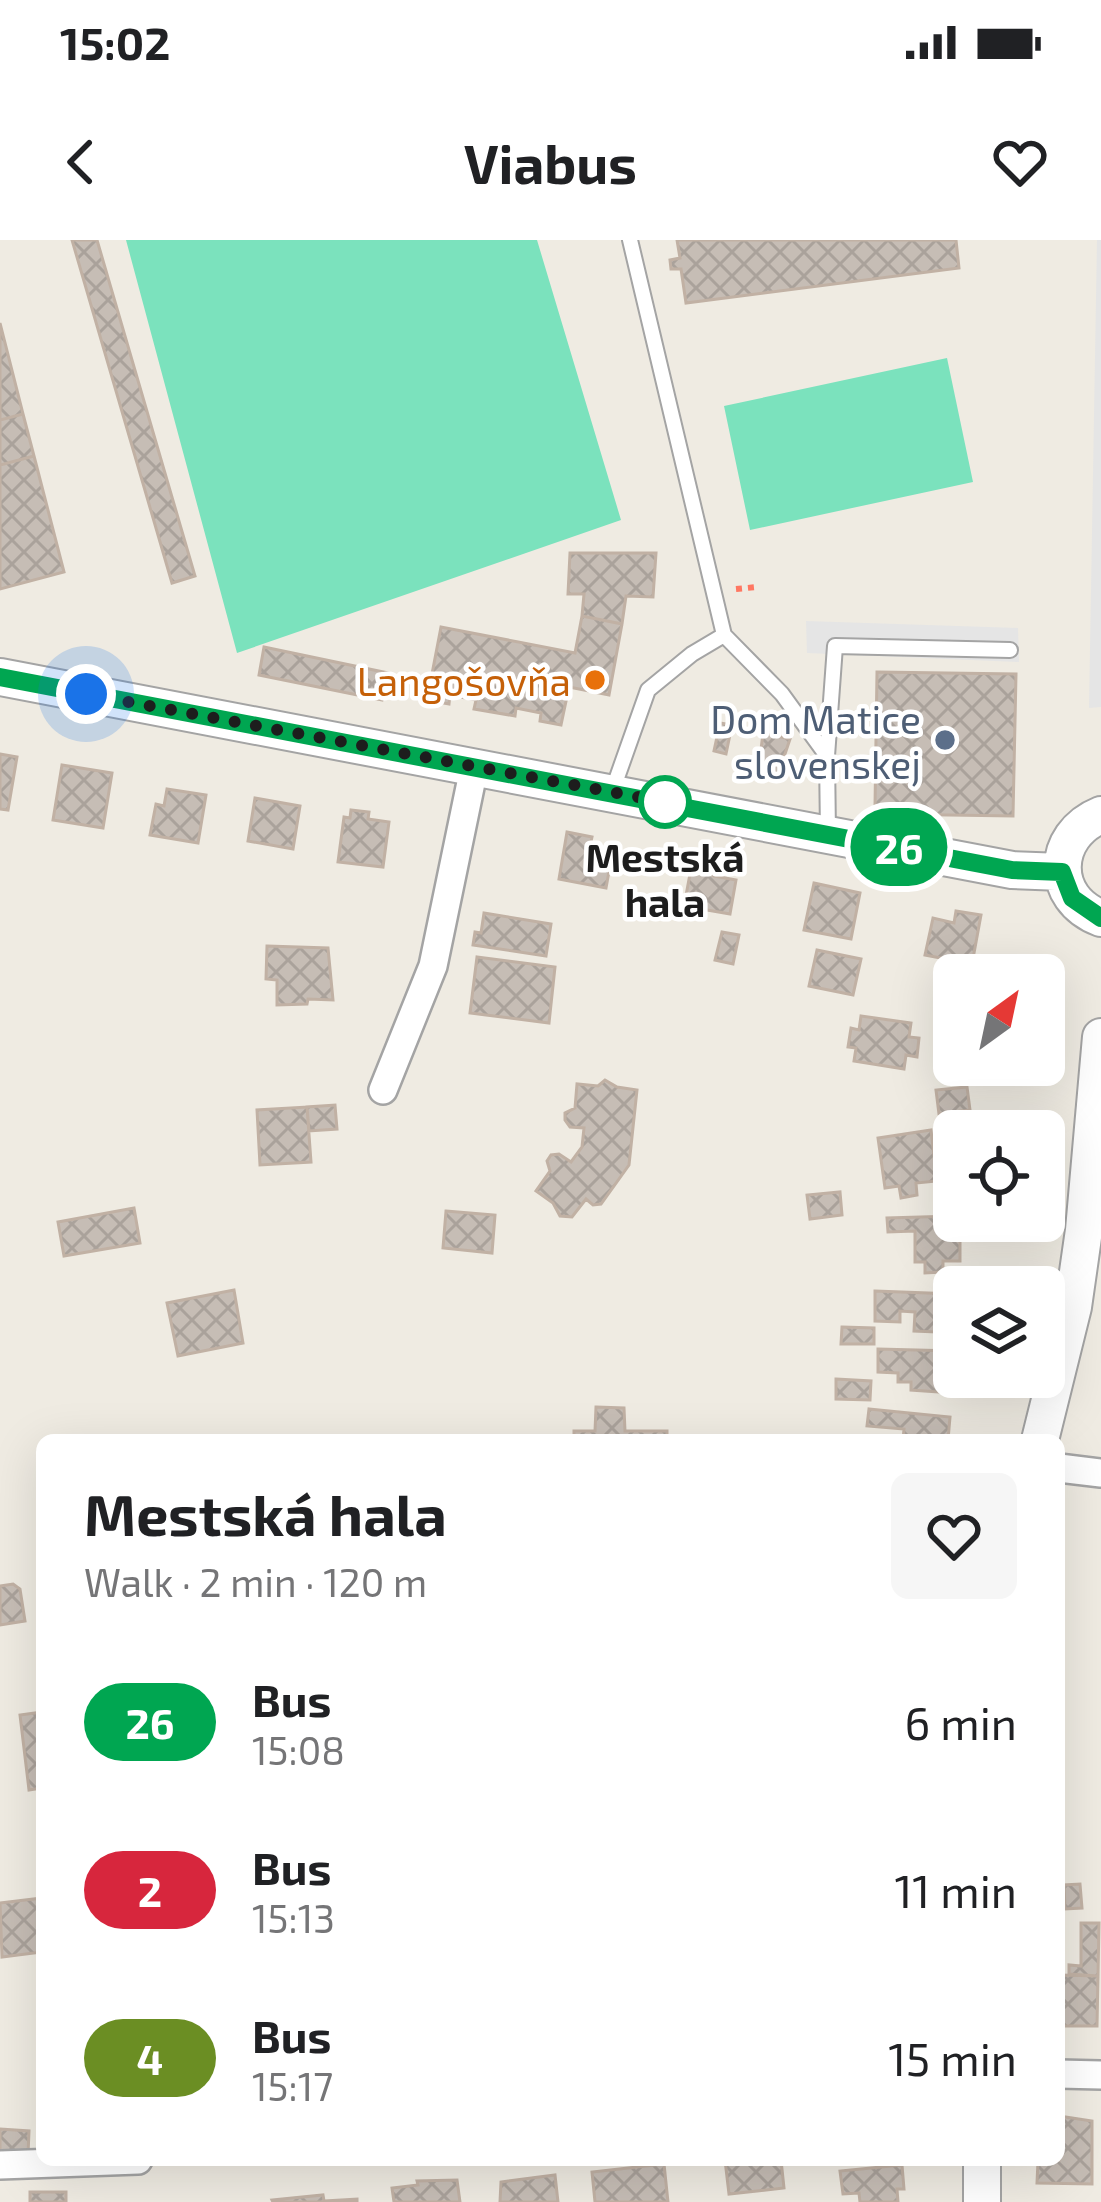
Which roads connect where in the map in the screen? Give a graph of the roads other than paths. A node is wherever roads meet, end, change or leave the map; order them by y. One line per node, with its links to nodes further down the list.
1 (630, 240): 2 (lane)
2 (724, 634): 5 (lane); 7 (lane)
3 (1010, 650): 5 (lane)
4 (0, 677): 6 (street)
5 (827, 756): 9 (lane)
6 (474, 768): 7 (street); 13 (street)
7 (612, 792): 9 (street)
8 (1101, 815): 10 (street)
9 (828, 833): 10 (street)
10 (1062, 872): 11 (street)
11 (1101, 918)
12 (1101, 1036): 14 (street)
13 (382, 1090)
14 (1041, 1434)
15 (1065, 1469): 16 (street)
16 (1101, 1473)
17 (1065, 2074): 18 (street)
18 (1101, 2074)
19 (36, 2164): 20 (street)
20 (0, 2165)
21 (982, 2166): 22 (street)
22 (982, 2202)

